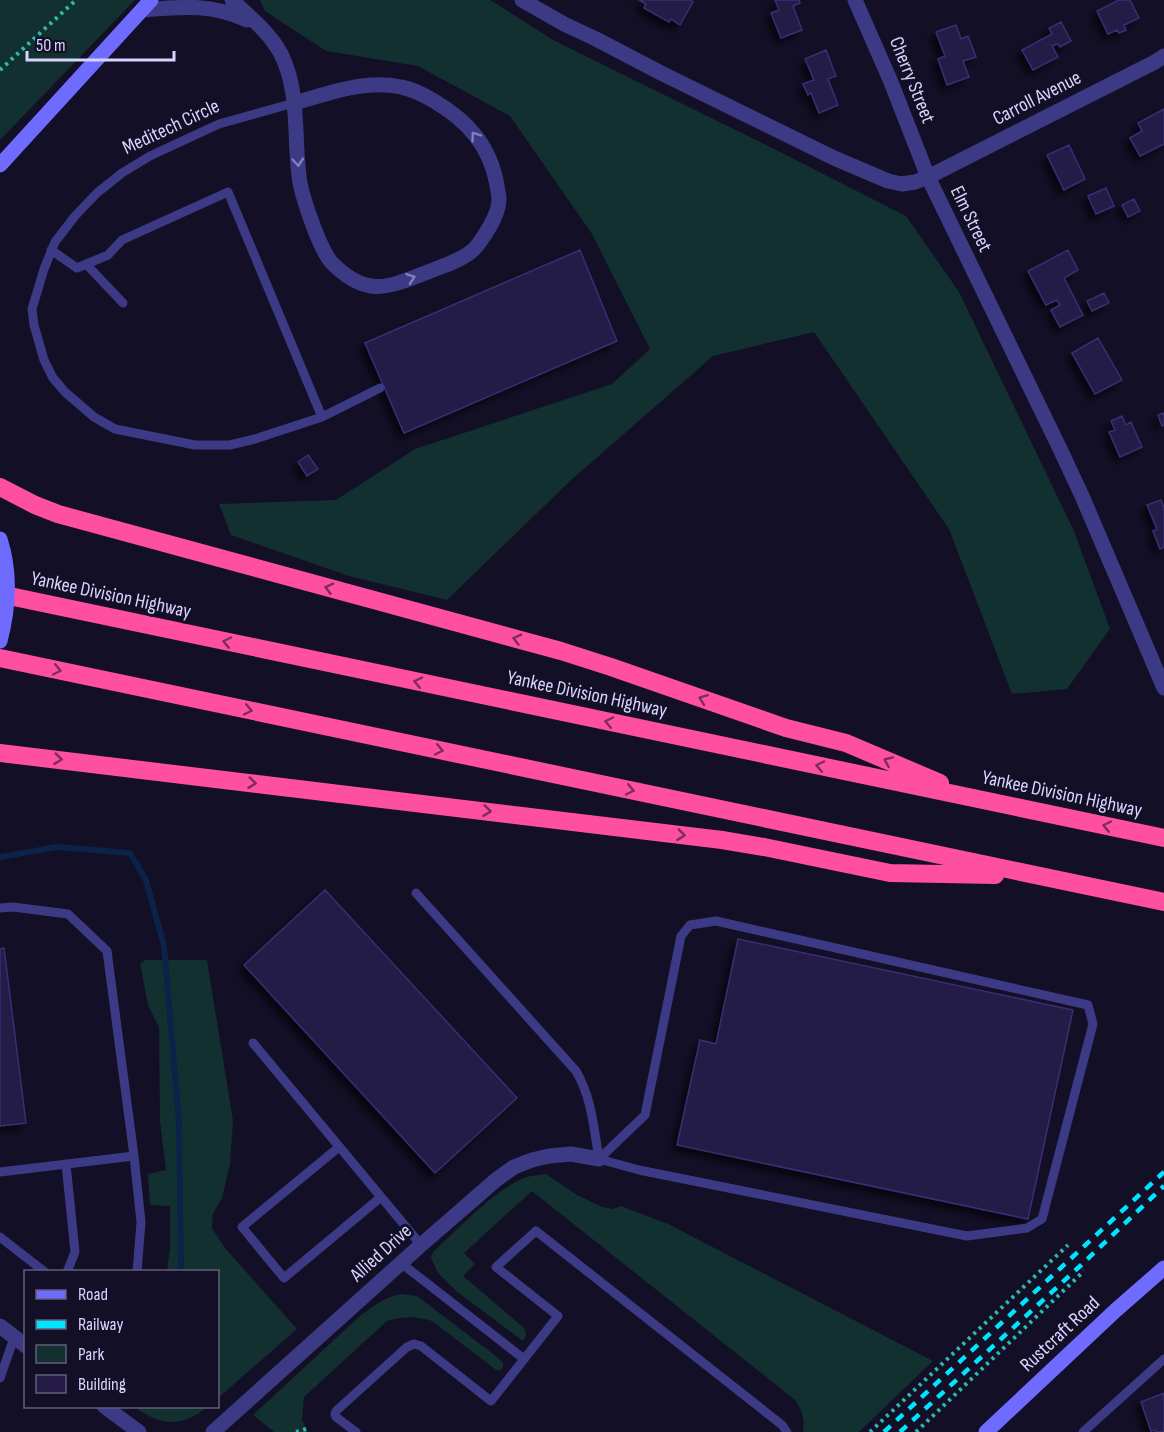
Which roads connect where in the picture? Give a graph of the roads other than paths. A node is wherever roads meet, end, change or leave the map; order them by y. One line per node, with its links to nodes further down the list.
1 (232, 0): 5 (street, Meditech Circle)
2 (522, 0): 9 (street, Elm Street)
3 (855, 0): 9 (street, Cherry Street)
4 (146, 5): 5 (street, Meditech Circle); 8 (main road)
5 (258, 25): 7 (street, Meditech Circle)
6 (1164, 56): 9 (street, Carroll Avenue)
7 (294, 104): 7 (street, Meditech Circle, one-way to 7); 10 (lane, Meditech Circle)
8 (0, 165)
9 (928, 177): 20 (street, Elm Street)
10 (51, 250): 11 (lane); 14 (lane, Meditech Circle)
11 (86, 264): 12 (lane); 14 (lane)
12 (123, 303)
13 (380, 388): 14 (lane, Meditech Circle)
14 (322, 417)
15 (0, 487): 22 (highway, one-way to 15)
16 (0, 539): 18 (main road, bridge)
17 (0, 594): 22 (highway, Yankee Division Highway, one-way to 17)
18 (0, 642)
19 (0, 658): 24 (highway, one-way to 24)
20 (1164, 688)
21 (0, 753): 24 (highway, one-way to 24)
22 (980, 800): 23 (highway, Yankee Division Highway, one-way to 22)
23 (1164, 838)
24 (1038, 876): 26 (highway)
25 (416, 893): 31 (lane)
26 (1164, 902)
27 (0, 908): 30 (lane)
28 (253, 1043): 29 (lane)
29 (339, 1146): 34 (lane); 34 (lane)
30 (134, 1156): 32 (lane); 41 (lane)
31 (599, 1159): 31 (lane); 36 (street, Allied Drive)
32 (66, 1164): 33 (lane); 40 (lane)
33 (0, 1172)
34 (381, 1197): 36 (lane)
35 (0, 1237): 39 (lane)
36 (421, 1245): 37 (street, Allied Drive)
37 (401, 1263): 44 (lane); 50 (street, Allied Drive)
38 (1164, 1268): 48 (main road, Rustcraft Road)
39 (42, 1270)
40 (68, 1270)
41 (137, 1270)
42 (0, 1326): 43 (street)
43 (20, 1342): 46 (lane)
44 (524, 1359): 51 (lane); 52 (lane)
45 (1164, 1359): 53 (lane)
46 (0, 1378)
47 (105, 1408): 49 (street)
48 (995, 1429)
49 (139, 1432)
50 (213, 1432)
51 (356, 1432)
52 (787, 1432)
53 (1083, 1432)

